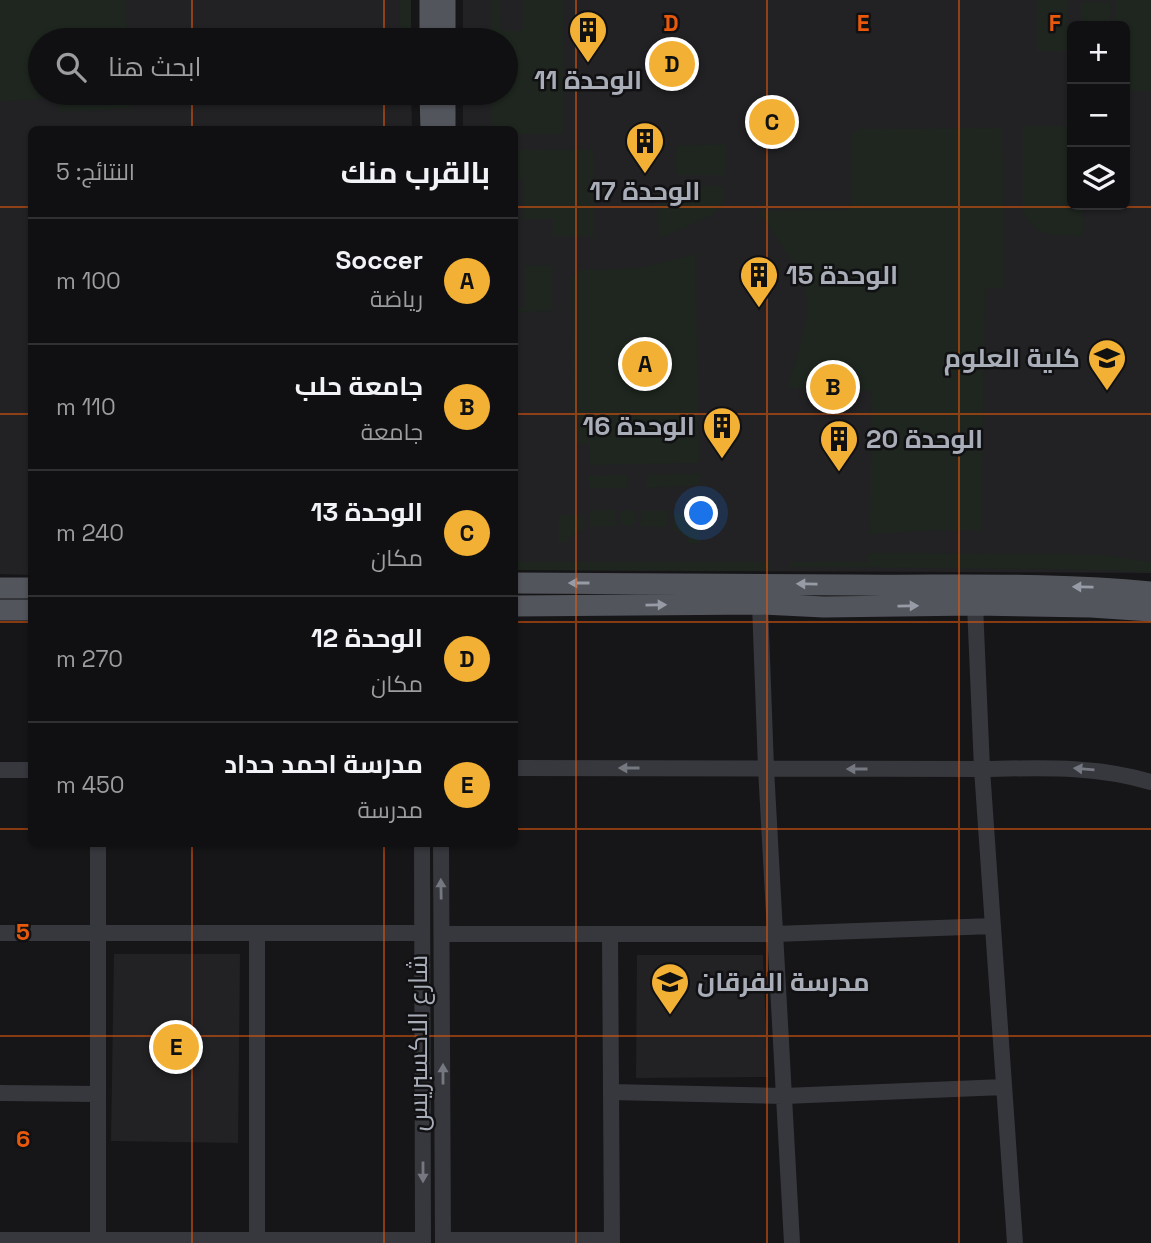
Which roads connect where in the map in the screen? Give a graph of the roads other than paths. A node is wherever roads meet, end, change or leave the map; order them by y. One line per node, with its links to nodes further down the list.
1 (429, 0): 3 (main road)
2 (445, 0): 4 (main road)
3 (430, 28)
4 (445, 28)
5 (430, 105): 7 (main road)
6 (445, 105): 8 (main road)
7 (430, 126)
8 (445, 126)
9 (518, 583): 10 (main road, one-way to 9)
10 (856, 585): 13 (main road, one-way to 10); 17 (main road)
11 (0, 588): 12 (main road)
12 (28, 588)
13 (1151, 592)
14 (760, 604): 16 (main road, one-way to 14); 17 (main road); 22 (street)
15 (975, 605): 17 (main road, one-way to 15); 20 (main road); 23 (street)
16 (518, 606)
17 (857, 607)
18 (0, 610): 19 (main road)
19 (28, 610)
20 (1151, 611)
21 (518, 768): 22 (street, one-way to 21)
22 (766, 768): 23 (street, one-way to 22); 36 (street)
23 (982, 769): 26 (street, one-way to 23); 30 (street)
24 (0, 770): 25 (street)
25 (28, 770)
26 (1151, 782)
27 (98, 847): 32 (street)
28 (422, 847): 34 (street)
29 (441, 847): 35 (street, شارع الاكسبريس, one-way to 29)
30 (993, 926): 36 (street); 38 (street)
31 (0, 933): 32 (street)
32 (98, 933): 33 (street); 41 (street)
33 (257, 933): 34 (street); 45 (street)
34 (422, 933): 47 (street, one-way to 47)
35 (442, 934): 37 (street); 48 (street, شارع الاكسبريس, one-way to 35)
36 (775, 934): 37 (street); 42 (street)
37 (610, 935): 39 (street)
38 (1004, 1087): 42 (street); 50 (street)
39 (611, 1092): 42 (street); 46 (street)
40 (0, 1093): 41 (street)
41 (98, 1094): 44 (street)
42 (784, 1096): 49 (street)
43 (0, 1240): 44 (street)
44 (98, 1241): 45 (street)
45 (257, 1241): 47 (street)
46 (612, 1241): 48 (street)
47 (423, 1242)
48 (443, 1242)
49 (792, 1243)
50 (1015, 1243)

